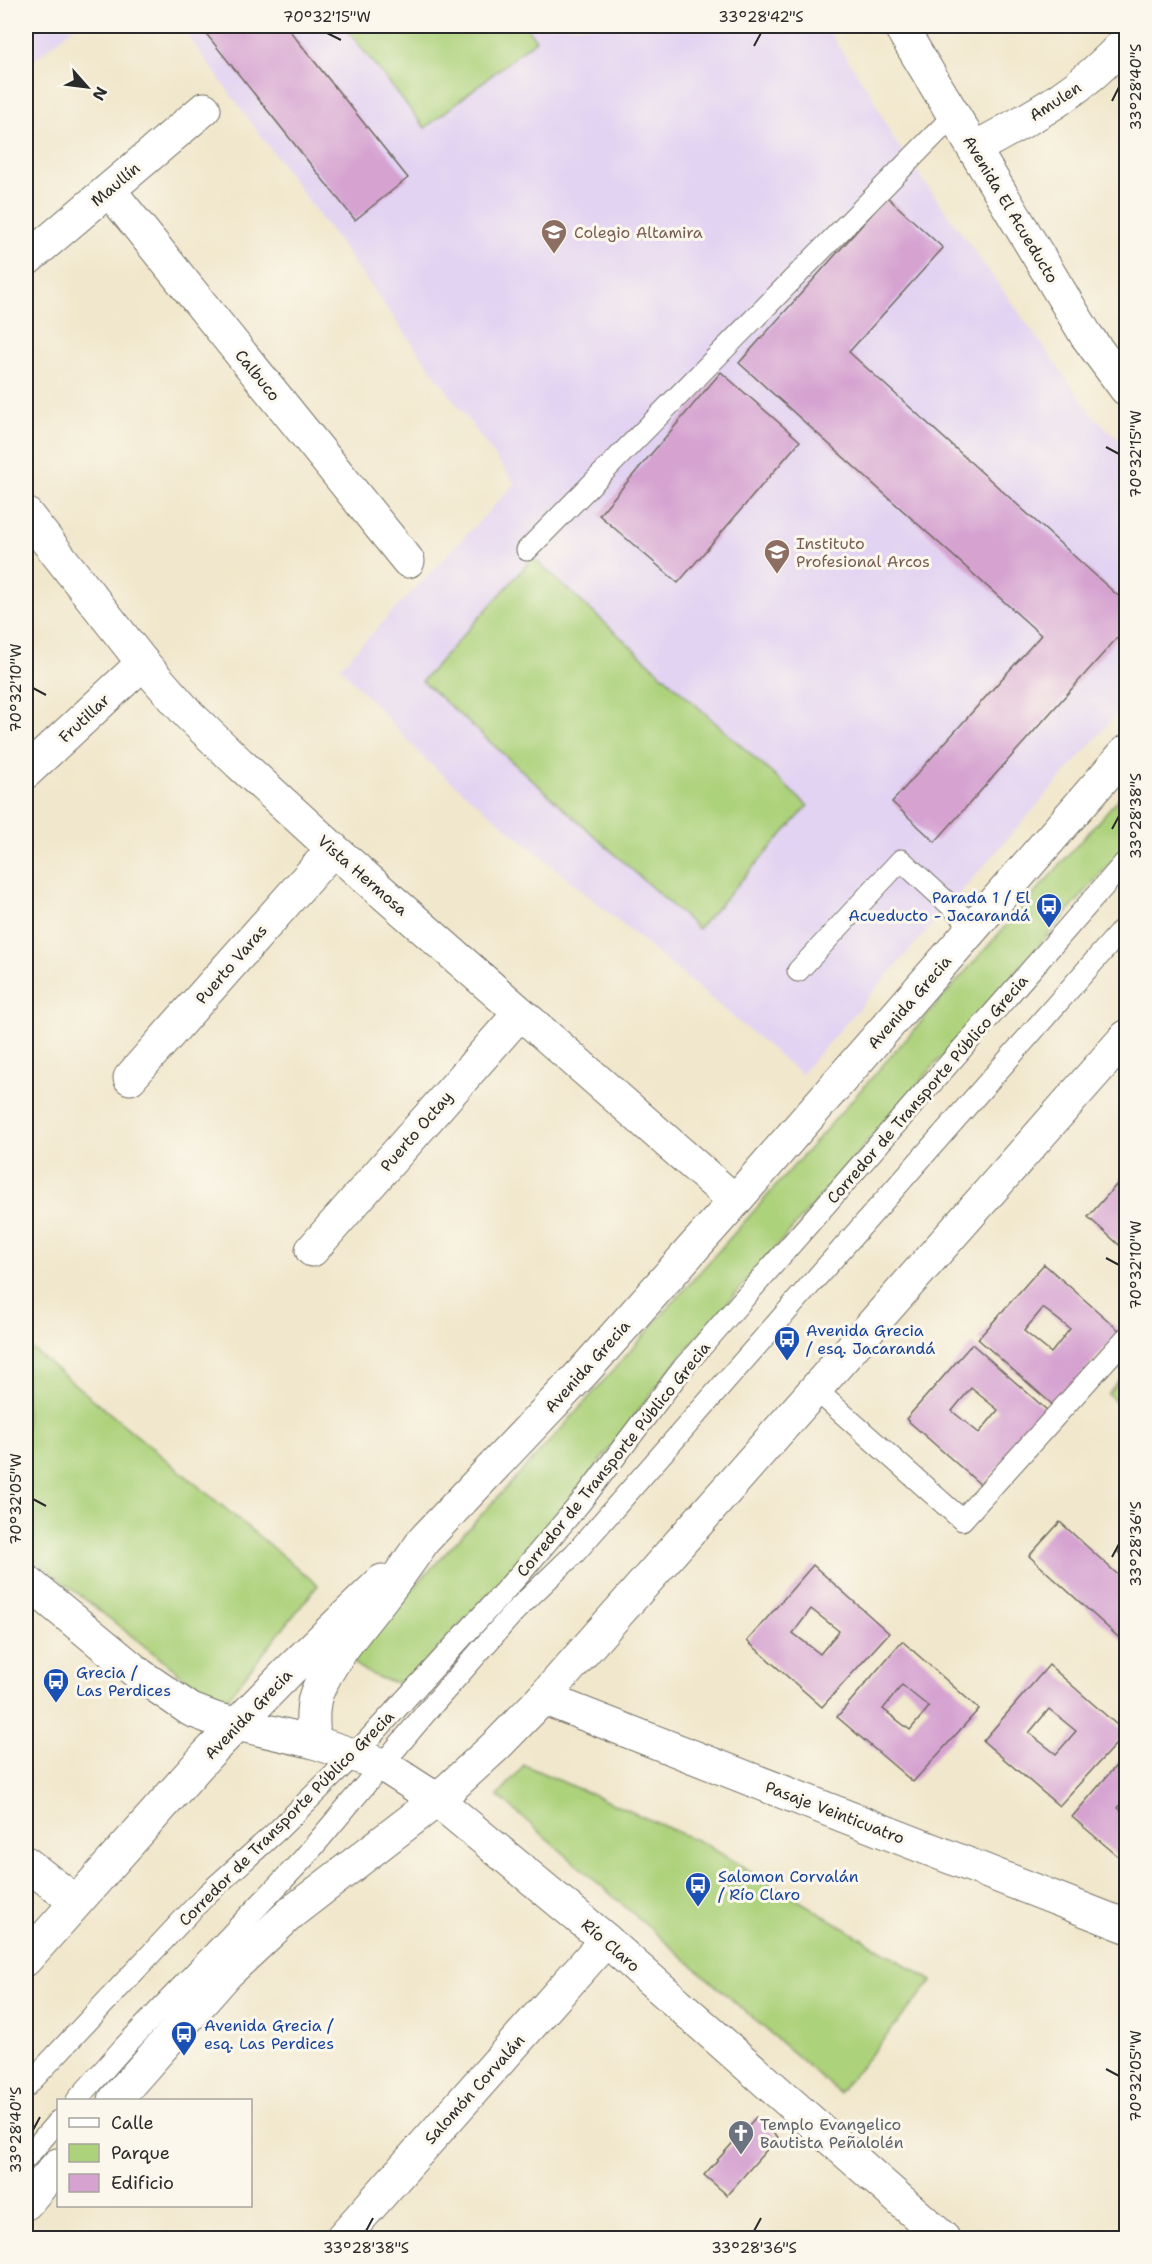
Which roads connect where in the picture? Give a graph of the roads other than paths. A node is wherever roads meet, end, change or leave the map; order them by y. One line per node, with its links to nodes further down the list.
1 (900, 26): 4 (street, Avenida El Acueducto)
2 (1126, 41): 5 (street, Amulen)
3 (204, 108): 6 (street, Maullín)
4 (954, 115): 5 (street, Avenida El Acueducto); 10 (lane)
5 (975, 148): 8 (street, Avenida El Acueducto)
6 (109, 190): 7 (street, Maullín); 11 (street, Calbuco)
7 (26, 260)
8 (1126, 389)
9 (26, 514): 12 (street, Vista Hermosa)
10 (527, 550)
11 (408, 561)
12 (143, 663): 14 (street, Frutillar); 15 (street, Vista Hermosa)
13 (1126, 752): 18 (street, Avenida Grecia)
14 (26, 772)
15 (333, 849): 20 (street, Vista Hermosa); 22 (street, Puerto Varas)
16 (1126, 861): 32 (lane, Corredor de Transporte Público Grecia)
17 (1126, 925): 32 (lane, Corredor de Transporte Público Grecia)
18 (974, 927): 19 (lane); 23 (street, Avenida Grecia)
19 (798, 971)
20 (520, 1013): 23 (street, Vista Hermosa); 24 (street, Puerto Octay)
21 (1126, 1037): 26 (street)
22 (130, 1078)
23 (735, 1201): 27 (street, Avenida Grecia)
24 (312, 1250)
25 (1126, 1338): 26 (lane)
26 (815, 1389): 29 (street)
27 (424, 1540): 30 (street, Avenida Grecia); 31 (street)
28 (26, 1581): 30 (street, Río Claro)
29 (543, 1698): 33 (street); 36 (street, Pasaje Veinticuatro)
30 (237, 1724): 31 (street, Río Claro); 35 (street, Avenida Grecia)
31 (314, 1742): 32 (street, Río Claro)
32 (369, 1760): 33 (street, Río Claro); 39 (lane, Corredor de Transporte Público Grecia); 40 (lane, Corredor de Transporte Público Grecia)
33 (437, 1800): 37 (street, Río Claro); 41 (street)
34 (26, 1863): 35 (street)
35 (76, 1902): 38 (street, Avenida Grecia)
36 (1126, 1926)
37 (606, 1940): 46 (street, Salomón Corvalán); 47 (street, Río Claro)
38 (26, 1959)
39 (26, 2086)
40 (78, 2099)
41 (116, 2099)
42 (57, 2122): 43 (lane)
43 (26, 2158)
44 (57, 2166): 45 (street)
45 (26, 2203)
46 (342, 2238)
47 (943, 2238)

